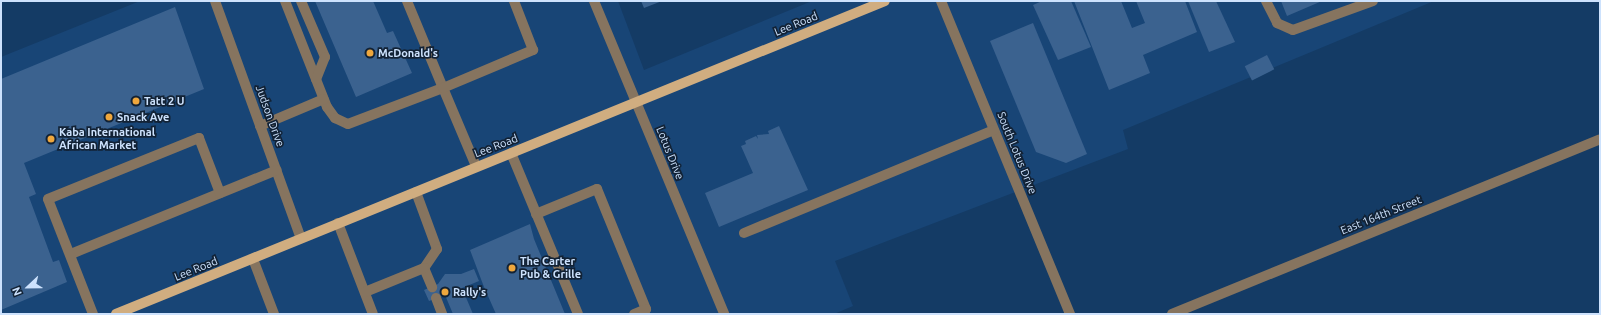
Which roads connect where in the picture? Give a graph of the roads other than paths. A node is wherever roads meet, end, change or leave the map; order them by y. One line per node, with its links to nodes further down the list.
1 (215, 1): 17 (street, Judson Drive)
2 (285, 1): 13 (street)
3 (301, 1): 13 (street)
4 (407, 1): 12 (street)
5 (418, 1): 12 (street)
6 (514, 1): 14 (street)
7 (594, 1): 16 (street, Lotus Drive)
8 (885, 1): 16 (main road, Lee Road)
9 (941, 1): 18 (street, South Lotus Drive)
10 (1266, 1): 11 (street)
11 (1373, 1)
12 (413, 14): 14 (street)
13 (316, 79): 15 (street)
14 (443, 88): 15 (street); 21 (street)
15 (324, 99): 17 (street)
16 (636, 102): 20 (main road, Lee Road); 42 (street, Lotus Drive)
17 (260, 126): 22 (street, Judson Drive)
18 (994, 130): 27 (street); 43 (street, South Lotus Drive)
19 (1600, 139): 44 (street, East 164th Street)
20 (511, 153): 21 (main road, Lee Road); 25 (street)
21 (476, 166): 23 (main road, Lee Road)
22 (277, 170): 24 (street); 28 (street, Judson Drive)
23 (416, 192): 26 (main road, Lee Road); 31 (street)
24 (220, 194): 29 (street); 29 (street)
25 (536, 214): 40 (street); 41 (street)
26 (338, 223): 28 (main road, Lee Road); 33 (street)
27 (744, 233)
28 (301, 238): 30 (main road, Lee Road)
29 (71, 254): 35 (street)
30 (254, 259): 36 (main road, Lee Road); 37 (street)
31 (424, 268): 32 (street); 33 (street)
32 (432, 286)
33 (365, 292): 38 (street)
34 (436, 298): 39 (street)
35 (93, 314)
36 (116, 314)
37 (274, 314)
38 (373, 314)
39 (442, 314)
40 (578, 314)
41 (634, 314)
42 (724, 314)
43 (1070, 314)
44 (1172, 314)

